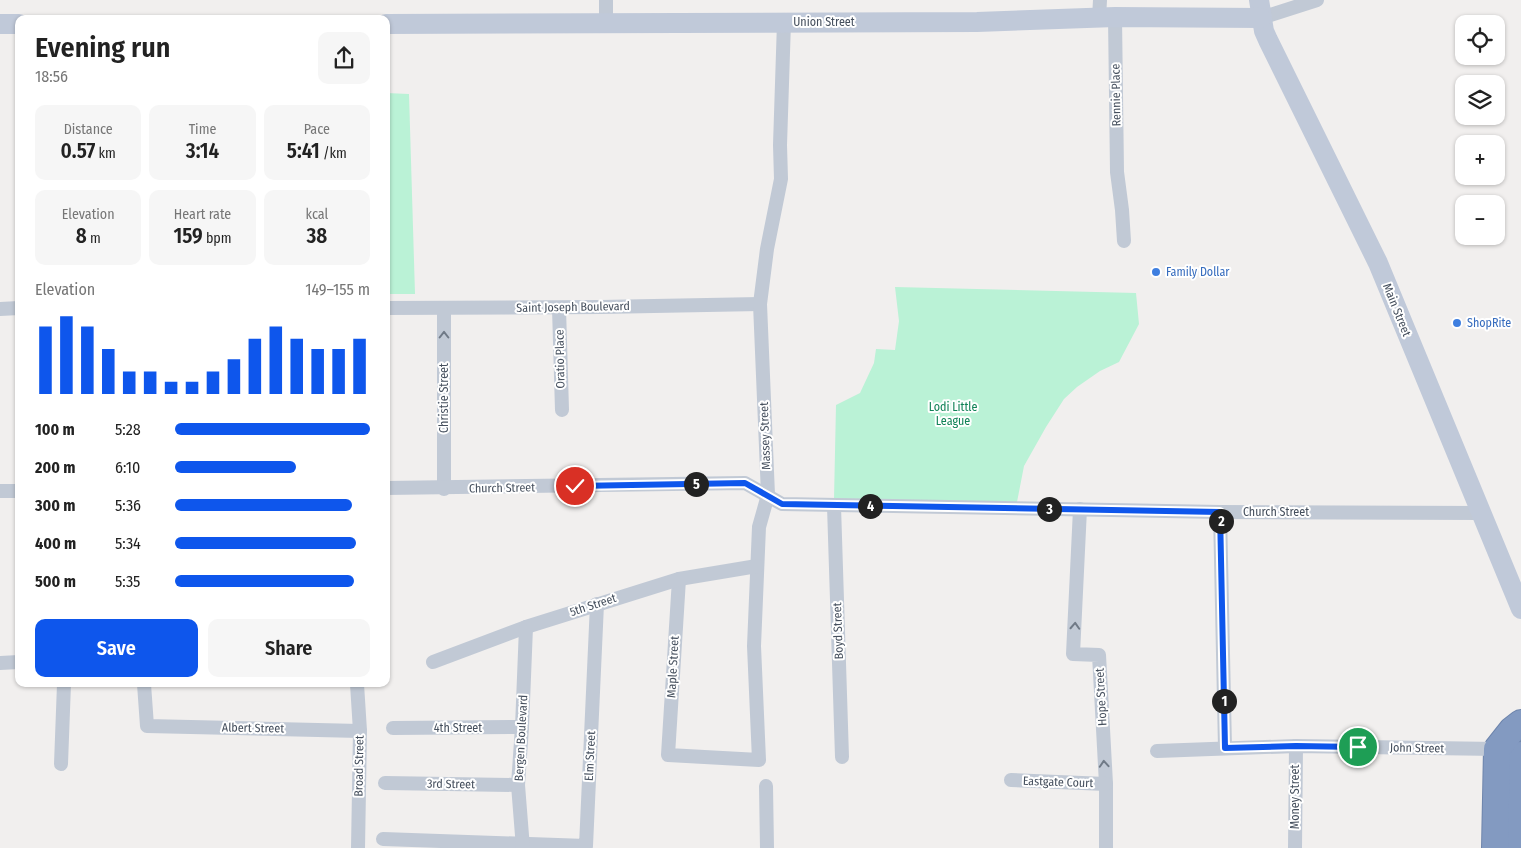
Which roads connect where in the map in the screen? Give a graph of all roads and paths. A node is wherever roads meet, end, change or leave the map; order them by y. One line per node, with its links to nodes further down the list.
1 (606, 0): 9 (street)
2 (1317, 0): 3 (street)
3 (1260, 9): 4 (street, Union Street); 26 (street, Main Street)
4 (1105, 12): 5 (street, Union Street); 10 (street, Rennie Place)
5 (784, 22): 9 (street, Union Street); 11 (street, Massey Street)
6 (0, 24): 7 (street)
7 (15, 24)
8 (390, 24): 9 (street, Union Street)
9 (606, 24)
10 (1124, 241)
11 (760, 304): 15 (street, Saint Joseph Boulevard); 22 (street, Massey Street)
12 (15, 308): 16 (street)
13 (390, 308): 14 (street, Saint Joseph Boulevard)
14 (444, 308): 15 (street, Saint Joseph Boulevard); 19 (street, Christie Street, one-way to 14)
15 (559, 308): 17 (street, Oratio Place)
16 (0, 309)
17 (562, 410)
18 (390, 488): 19 (street, Church Street)
19 (444, 488): 22 (street, Church Street)
20 (0, 491): 21 (street)
21 (15, 491)
22 (768, 495): 23 (street, Church Street); 27 (street, Massey Street)
23 (834, 506): 24 (street, Church Street); 46 (street, Boyd Street)
24 (1080, 509): 25 (street, Church Street); 51 (street, Hope Street, one-way to 24)
25 (1220, 512): 26 (street, Church Street); 43 (street)
26 (1481, 512): 30 (street, Main Street)
27 (758, 566): 28 (street, 5th Street); 45 (street, Massey Street)
28 (678, 579): 29 (street, 5th Street); 45 (street, Maple Street)
29 (597, 604): 31 (street, 5th Street); 55 (street, Elm Street)
30 (1521, 609)
31 (526, 627): 33 (street, 5th Street); 40 (street, Bergen Boulevard)
32 (15, 662): 34 (street)
33 (433, 662)
34 (0, 663)
35 (64, 687): 48 (street)
36 (144, 687): 41 (street, Albert Street)
37 (357, 687): 41 (street, Broad Street)
38 (1521, 723): 47 (highway)
39 (393, 728): 40 (street, 4th Street)
40 (522, 728): 52 (street, Bergen Boulevard)
41 (360, 731): 57 (street, Broad Street)
42 (1296, 746): 43 (street, John Street); 47 (street, John Street); 60 (street, Money Street)
43 (1225, 748): 44 (street, John Street)
44 (1157, 751)
45 (668, 755)
46 (842, 757)
47 (1513, 763): 56 (highway); 61 (highway)
48 (61, 764)
49 (1011, 780): 51 (street, Eastgate Court)
50 (385, 783): 52 (street, 3rd Street)
51 (1106, 784): 59 (street, Hope Street)
52 (518, 785): 55 (street, Bergen Boulevard)
53 (766, 786): 58 (street)
54 (383, 839): 55 (street)
55 (523, 846)
56 (1521, 846)
57 (358, 848)
58 (767, 848)
59 (1106, 848)
60 (1295, 848)
61 (1495, 848)

